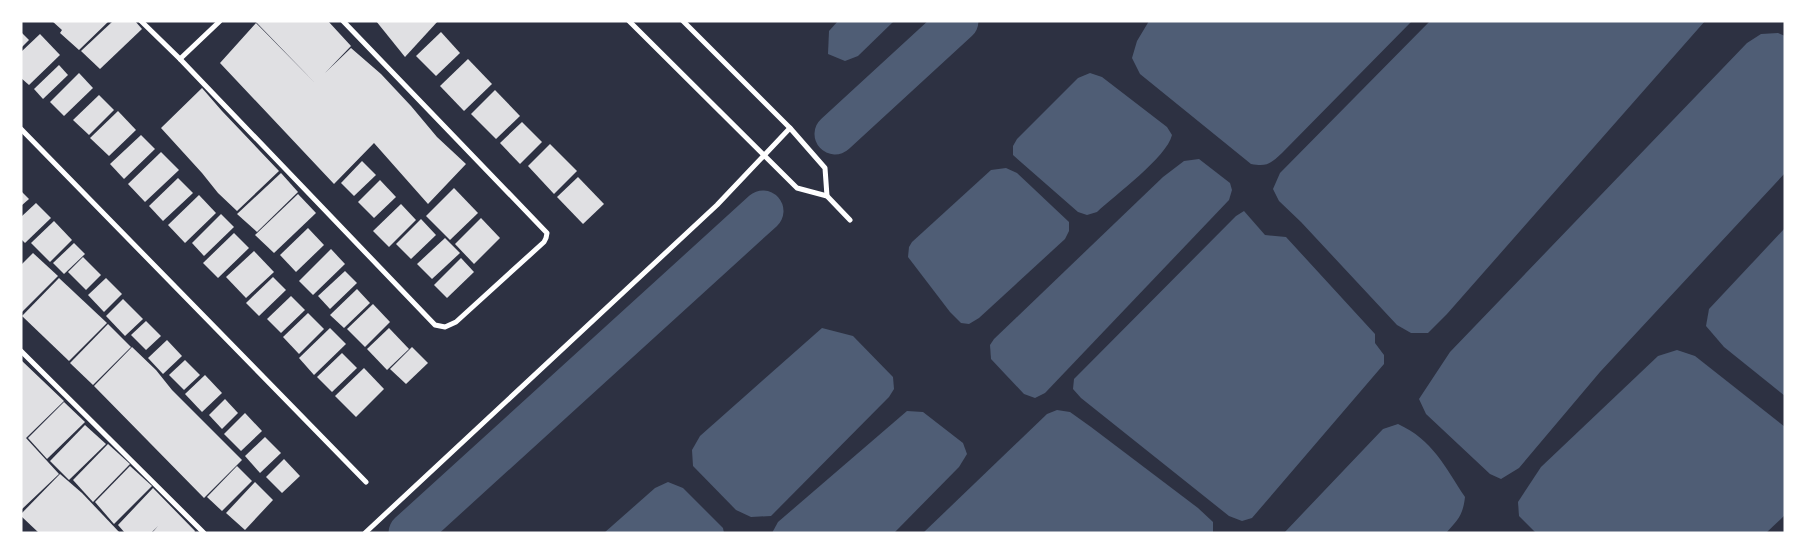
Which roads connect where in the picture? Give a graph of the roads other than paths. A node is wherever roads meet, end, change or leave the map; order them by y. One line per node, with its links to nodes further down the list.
1 (141, 21): 6 (street)
2 (220, 21): 6 (street)
3 (343, 21): 6 (street)
4 (630, 21): 9 (street)
5 (683, 21): 7 (street)
6 (180, 59)
7 (790, 128): 9 (street); 10 (street)
8 (21, 129): 13 (street)
9 (764, 156): 10 (street); 15 (street)
10 (827, 196): 11 (street)
11 (850, 220)
12 (21, 351): 14 (street)
13 (366, 482)
14 (204, 533)
15 (365, 533)

